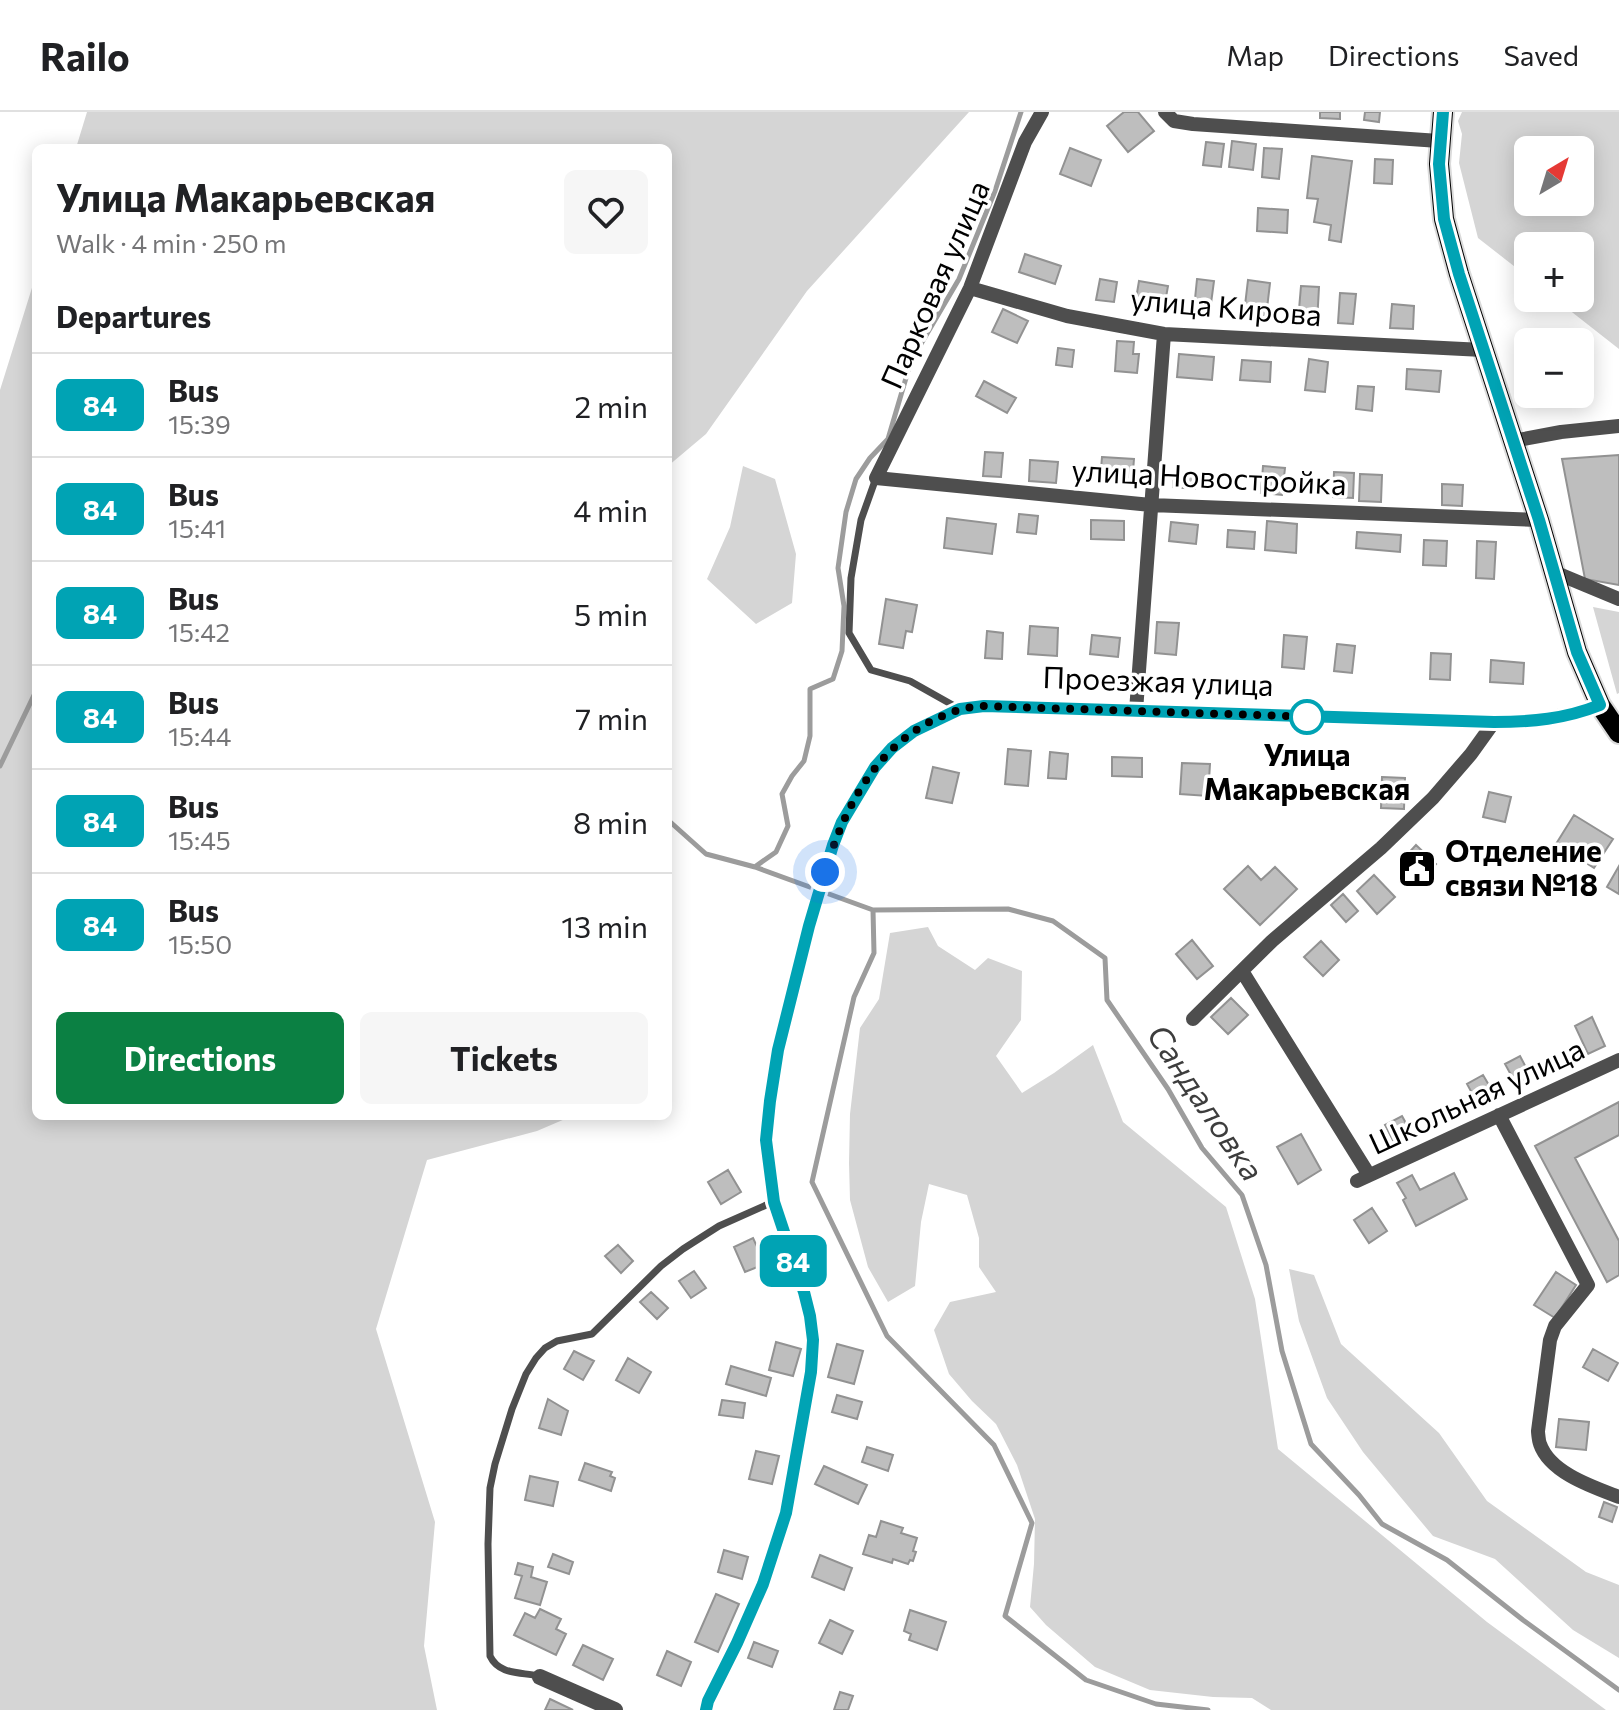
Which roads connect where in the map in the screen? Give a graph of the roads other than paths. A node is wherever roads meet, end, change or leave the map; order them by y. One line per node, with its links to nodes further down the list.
1 (1042, 112): 5 (street, Парковая улица)
2 (1165, 112): 4 (street)
3 (1443, 112): 4 (main road)
4 (1439, 141): 7 (main road)
5 (970, 288): 6 (street, улица Кирова); 10 (street, Парковая улица)
6 (1164, 334): 7 (street, улица Кирова); 11 (street)
7 (1483, 350): 9 (main road)
8 (1619, 426): 9 (street)
9 (1513, 441): 12 (main road)
10 (876, 478): 11 (street, улица Новостройка); 16 (lane)
11 (1151, 505): 12 (street, улица Новостройка); 17 (street)
12 (1539, 520): 13 (main road)
13 (1554, 572): 14 (street); 15 (main road)
14 (1619, 599)
15 (1600, 705): 18 (street, Проезжая улица); 19 (main road)
16 (960, 709): 17 (street, Проезжая улица); 24 (street, Проезжая улица)
17 (1136, 711): 18 (street, Проезжая улица)
18 (1494, 722): 20 (street)
19 (1619, 733)
20 (1242, 971): 21 (street); 23 (street, Школьная улица)
21 (1193, 1019)
22 (1619, 1060): 23 (street, Школьная улица)
23 (1499, 1115): 25 (street)
24 (774, 1202): 26 (lane); 28 (street, Проезжая улица)
25 (1619, 1497)
26 (540, 1677): 27 (street)
27 (615, 1710)
28 (706, 1710)

